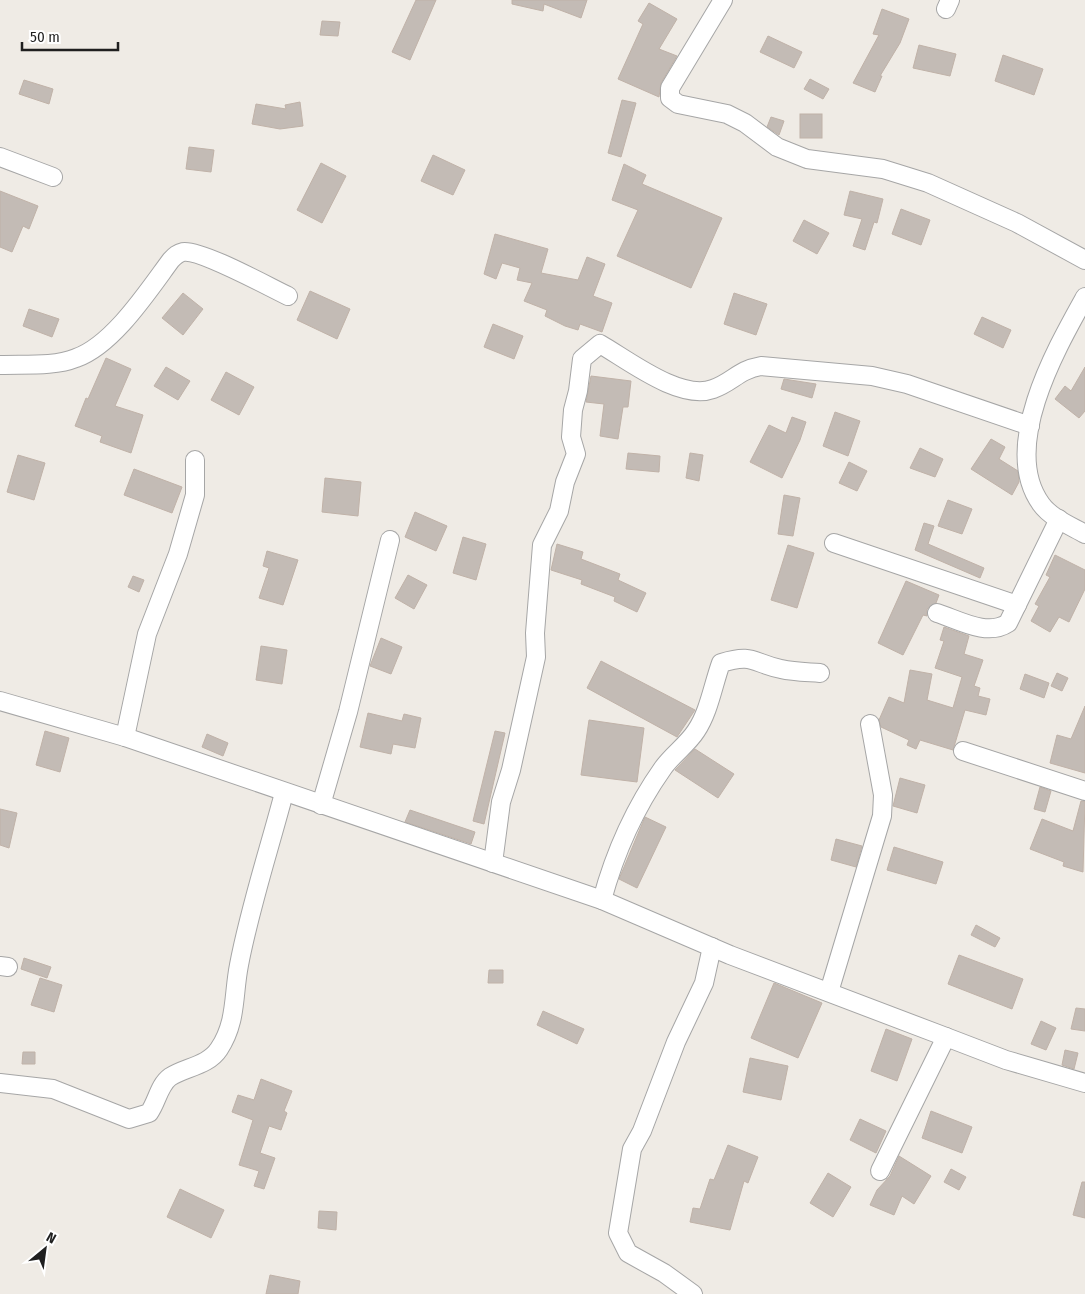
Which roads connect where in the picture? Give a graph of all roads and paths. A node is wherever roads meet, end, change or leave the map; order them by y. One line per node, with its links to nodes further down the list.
1 (723, 0): 4 (street)
2 (0, 157): 3 (street)
3 (53, 177)
4 (1085, 260)
5 (288, 296): 7 (street)
6 (1085, 297): 8 (street)
7 (0, 365)
8 (1030, 426): 10 (street); 24 (street)
9 (196, 460): 19 (street)
10 (1060, 519): 11 (street); 14 (street)
11 (1085, 534)
12 (390, 540): 23 (street)
13 (834, 543): 14 (street)
14 (1017, 605): 15 (street)
15 (937, 613)
16 (820, 673): 25 (street)
17 (0, 701): 19 (street)
18 (870, 724): 27 (street)
19 (125, 737): 22 (street)
20 (963, 751): 21 (street)
21 (1085, 791)
22 (284, 793): 23 (street); 29 (street)
23 (321, 805): 24 (street)
24 (493, 863): 25 (street)
25 (602, 900): 26 (street)
26 (712, 947): 27 (street); 32 (street)
27 (829, 992): 28 (street)
28 (946, 1037): 30 (street); 31 (street)
29 (0, 1083)
30 (1085, 1083)
31 (880, 1170)
32 (693, 1294)

